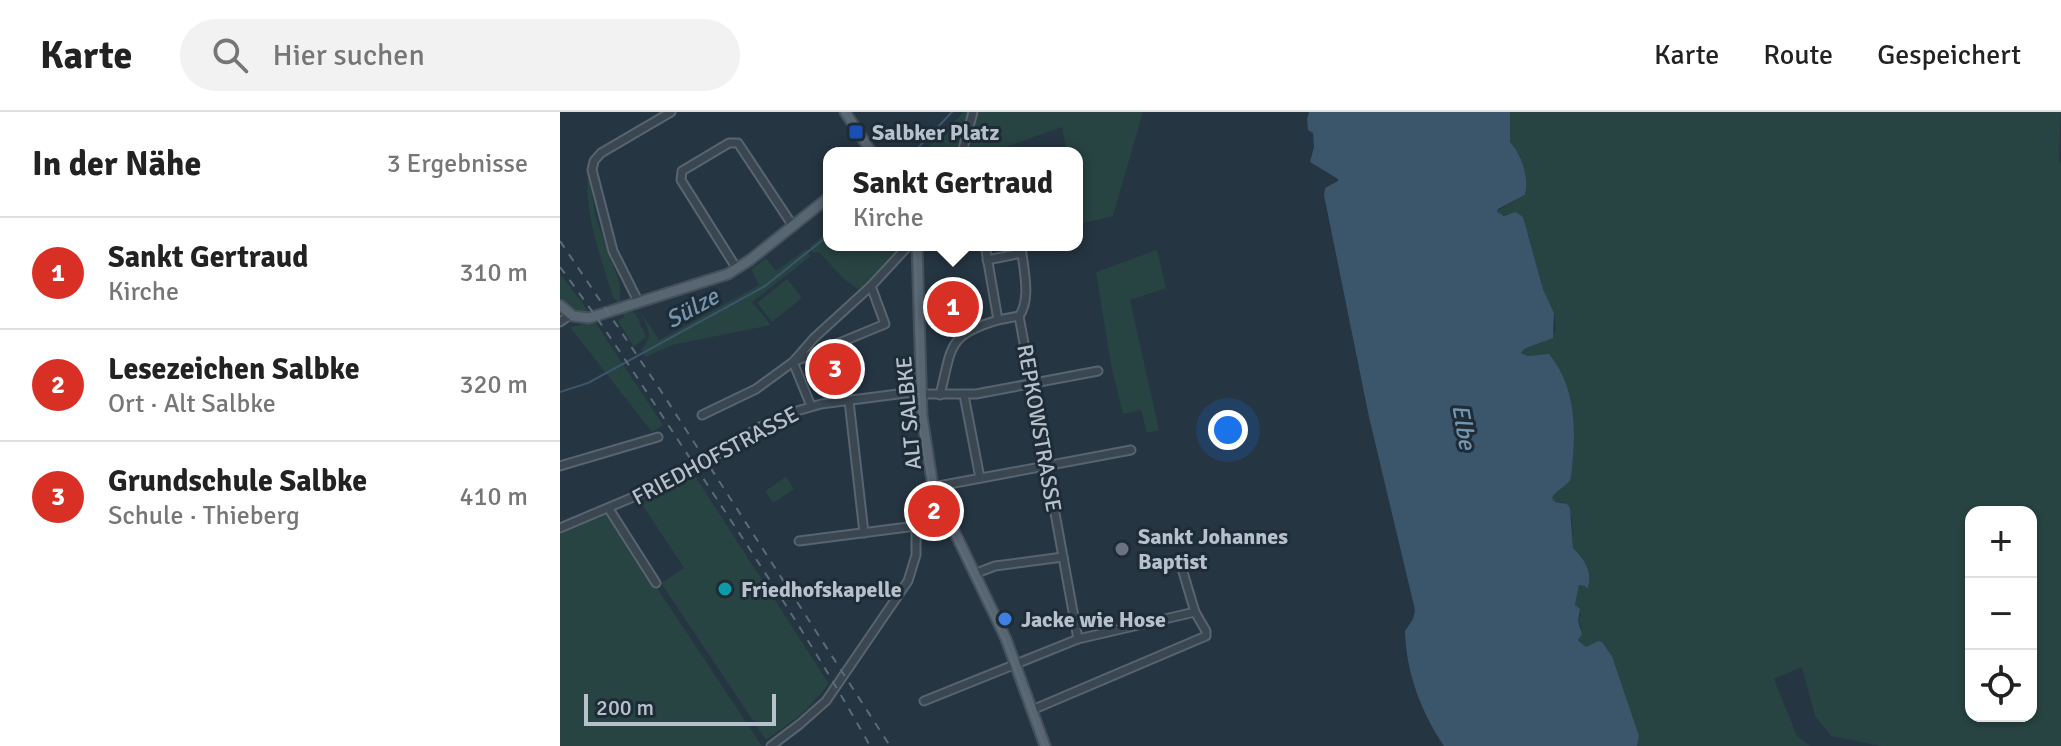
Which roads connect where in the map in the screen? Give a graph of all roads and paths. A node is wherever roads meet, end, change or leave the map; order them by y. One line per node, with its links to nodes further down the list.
1 (671, 112): 14 (street)
2 (845, 112): 4 (main road)
3 (973, 112): 5 (street)
4 (868, 147)
5 (964, 147)
6 (823, 202): 7 (main road)
7 (793, 226): 12 (main road); 12 (street)
8 (903, 251): 13 (street)
9 (917, 251): 23 (main road, ALT SALBKE)
10 (986, 251): 11 (street)
11 (987, 260): 17 (street, REPKOWSTRASSE); 18 (street)
12 (737, 269): 14 (main road)
13 (871, 286): 20 (street); 20 (street)
14 (639, 303): 16 (main road)
15 (560, 305): 16 (main road)
16 (570, 315): 19 (street)
17 (1019, 316): 18 (street); 22 (street, REPKOWSTRASSE)
18 (998, 320): 24 (street)
19 (560, 322)
20 (793, 362): 27 (street); 28 (street)
21 (1098, 371): 22 (street, FRIEDHOFSTRASSE)
22 (1032, 384): 25 (street, FRIEDHOFSTRASSE); 32 (street, REPKOWSTRASSE)
23 (921, 393): 24 (street, FRIEDHOFSTRASSE); 26 (street, FRIEDHOFSTRASSE); 34 (main road, ALT SALBKE)
24 (940, 395): 25 (street, FRIEDHOFSTRASSE)
25 (964, 395): 33 (street)
26 (849, 401): 27 (street, FRIEDHOFSTRASSE); 38 (street)
27 (811, 406): 35 (street, FRIEDHOFSTRASSE)
28 (702, 415)
29 (658, 437): 31 (street)
30 (1131, 450): 32 (street)
31 (560, 466)
32 (1047, 467): 33 (street); 40 (street, REPKOWSTRASSE)
33 (980, 478): 34 (street)
34 (933, 487): 36 (street); 42 (main road, ALT SALBKE)
35 (609, 509): 37 (street, FRIEDHOFSTRASSE); 43 (street)
36 (916, 526): 38 (street); 49 (street)
37 (560, 528)
38 (864, 533): 39 (street)
39 (799, 541)
40 (1063, 557): 42 (street); 45 (street, REPKOWSTRASSE)
41 (1183, 572): 44 (street)
42 (974, 574): 46 (main road, ALT SALBKE)
43 (656, 583)
44 (1195, 612): 45 (street); 48 (street)
45 (1078, 639): 46 (street)
46 (1015, 662): 47 (street); 48 (main road, ALT SALBKE)
47 (924, 701)
48 (1032, 710): 50 (main road, ALT SALBKE)
49 (771, 746)
50 (1045, 746)

